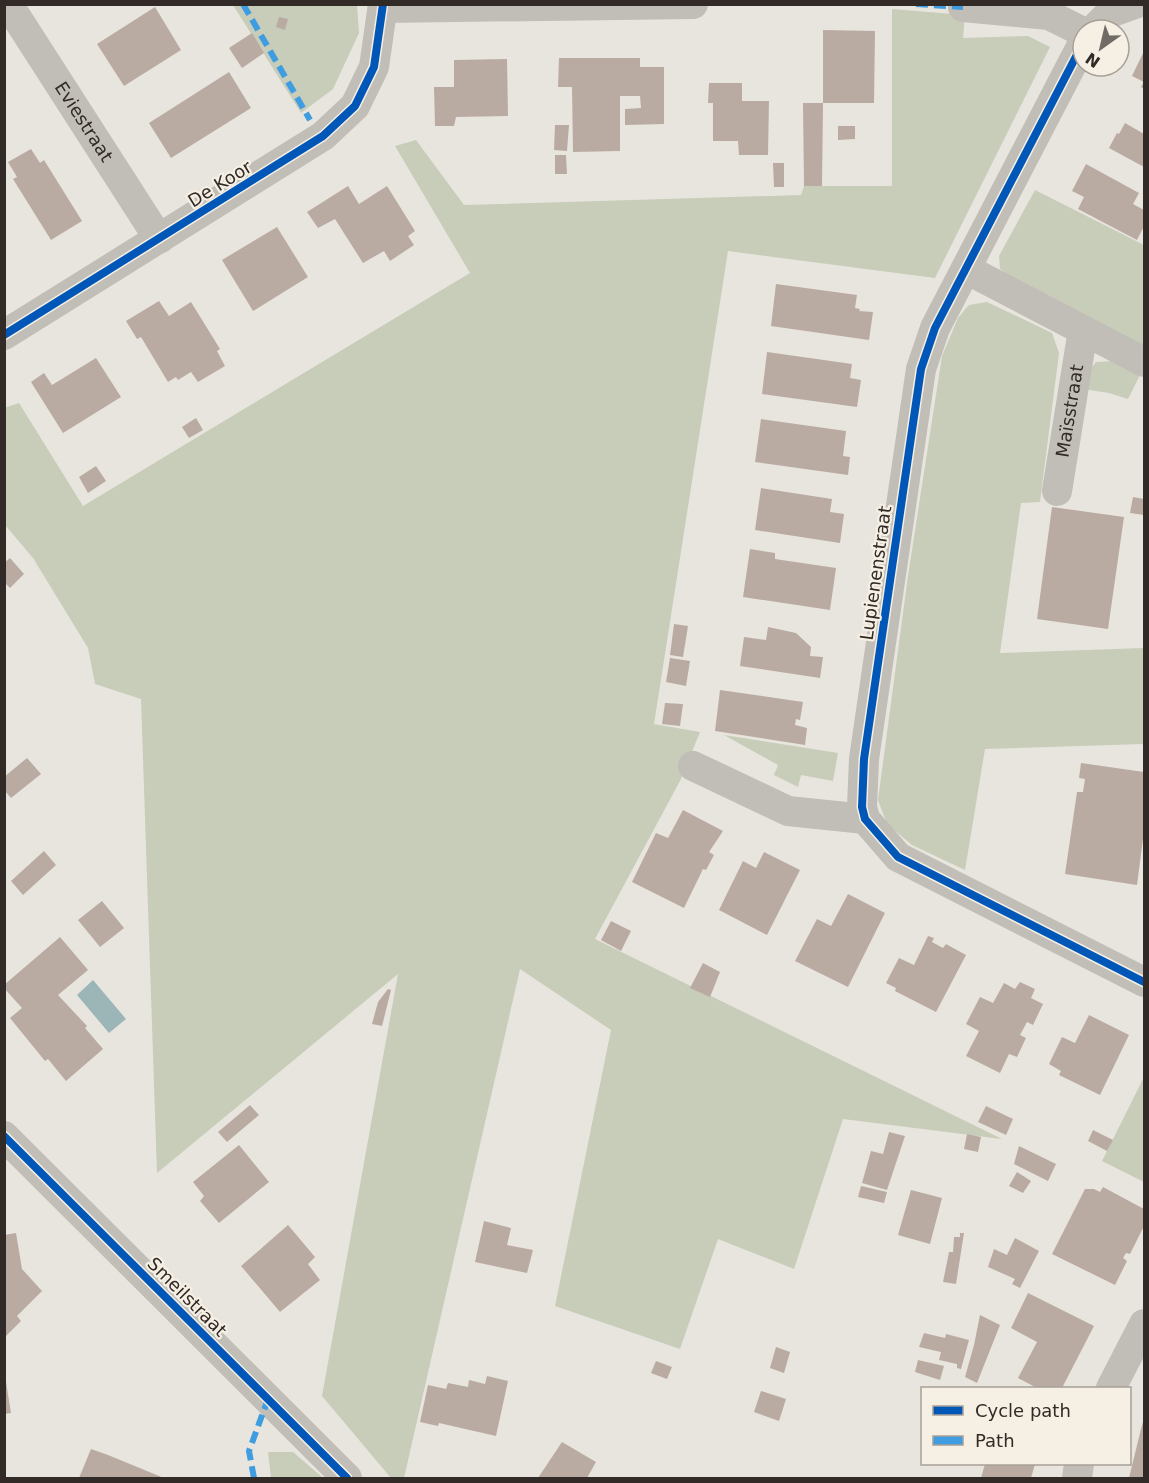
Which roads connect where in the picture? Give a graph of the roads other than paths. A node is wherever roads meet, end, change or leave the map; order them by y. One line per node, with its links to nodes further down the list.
1 (8, 4): 9 (street, Eviestraat)
2 (693, 4): 4 (street)
3 (1135, 4): 6 (street)
4 (383, 6): 9 (street, De Koor)
5 (963, 7): 7 (street)
6 (1105, 18)
7 (1071, 26)
8 (1071, 66): 10 (street, Lupienenstraat)
9 (159, 239): 12 (street, De Koor)
10 (966, 269): 11 (street); 16 (street, Lupienenstraat)
11 (1083, 330): 13 (street); 14 (street, Maïsstraat)
12 (4, 335)
13 (1144, 362)
14 (1057, 491)
15 (693, 766): 16 (street)
16 (865, 819): 17 (street)
17 (1144, 982)
18 (4, 1136): 21 (street, Smeilstraat)
19 (1144, 1324): 20 (street)
20 (1112, 1387)
21 (347, 1479)

